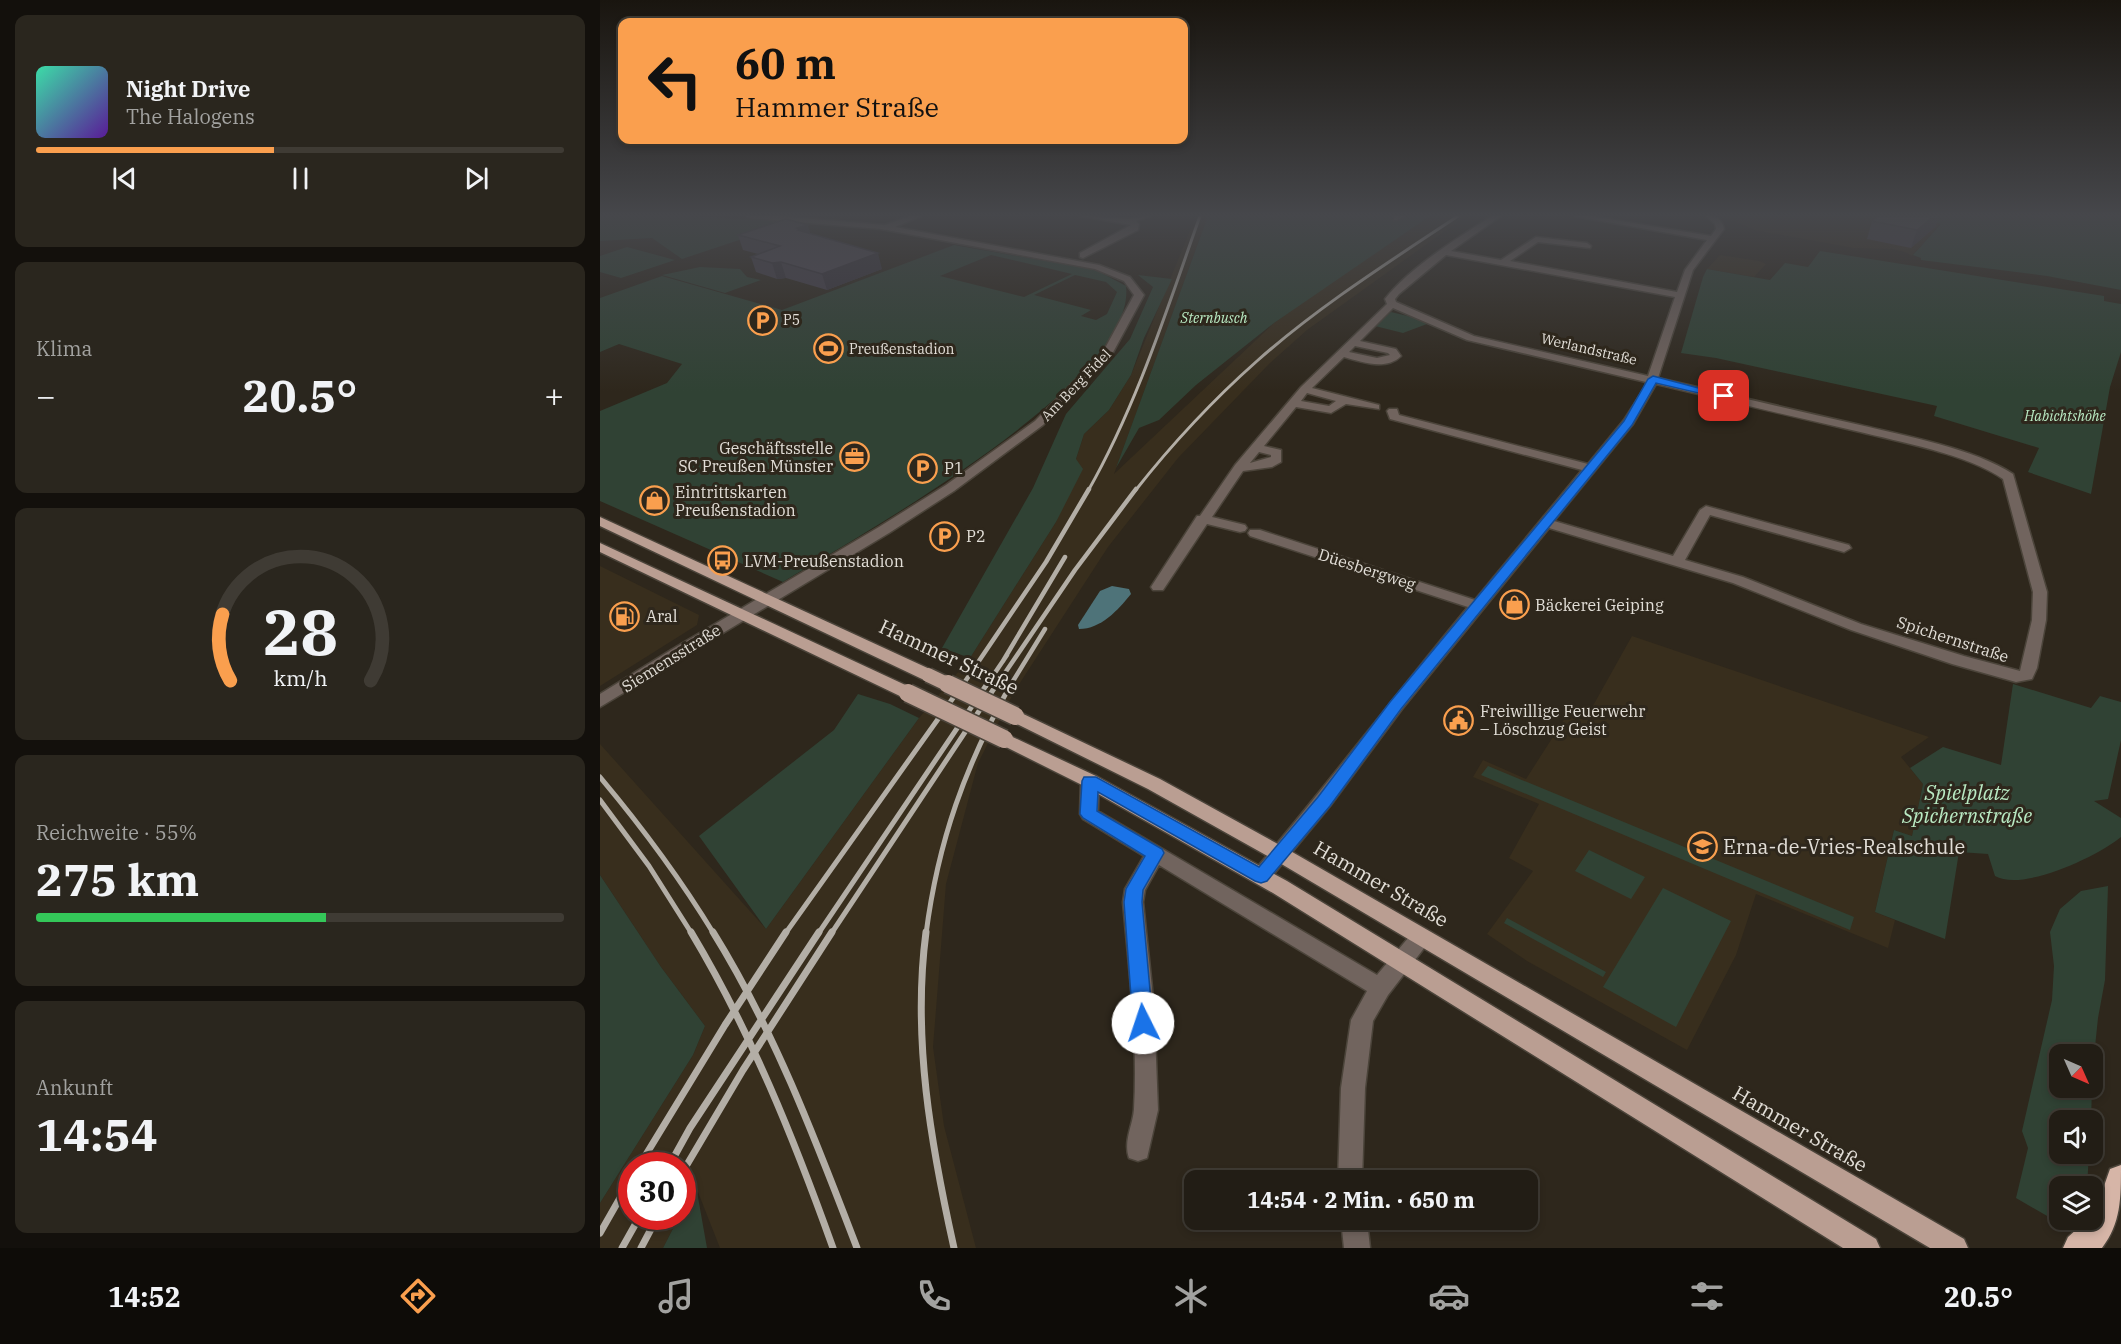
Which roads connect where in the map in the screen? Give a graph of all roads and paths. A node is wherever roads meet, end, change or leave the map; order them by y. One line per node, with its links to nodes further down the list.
1 (1115, 274): 28 (street, Am Berg Fidel)
2 (1417, 274): 6 (street)
3 (1564, 274): 5 (street)
4 (1688, 274): 5 (street)
5 (1679, 295): 9 (street)
6 (1392, 304): 7 (street); 9 (street, Werlandstraße)
7 (1352, 342): 8 (street); 8 (street)
8 (1341, 353): 10 (street)
9 (1653, 379): 17 (street); 18 (street, Werlandstraße)
10 (1305, 389): 11 (street); 12 (street)
11 (1344, 400): 12 (street); 13 (street)
12 (1293, 403): 15 (street)
13 (1375, 407)
14 (1393, 411): 17 (street)
15 (1256, 447): 16 (street); 16 (street)
16 (1239, 468): 19 (street)
17 (1592, 469): 21 (street)
18 (2009, 477): 26 (street, Spichernstraße)
19 (1202, 519): 22 (street); 27 (street)
20 (600, 522): 28 (main road, Hammer Straße)
21 (1546, 523): 26 (street, Spichernstraße); 29 (street)
22 (1240, 528)
23 (1255, 532): 29 (street, Düesbergweg)
24 (600, 547): 30 (main road)
25 (1844, 548): 26 (street)
26 (1677, 562)
27 (1158, 587)
28 (769, 600): 30 (street, Am Berg Fidel); 34 (main road, Hammer Straße, bridge)
29 (1479, 606): 34 (street)
30 (742, 615): 31 (street, Siemensstraße); 32 (main road, bridge)
31 (600, 702)
32 (1090, 781): 33 (street); 35 (main road)
33 (1156, 853): 38 (street); 39 (street)
34 (1280, 854): 35 (street); 36 (main road, Hammer Straße)
35 (1261, 876): 37 (main road)
36 (1421, 937): 37 (street); 45 (main road, Hammer Straße)
37 (1402, 960): 38 (street); 44 (main road)
38 (1380, 987): 40 (street)
39 (1138, 1149)
40 (1350, 1170)
41 (2121, 1180): 46 (highway)
42 (1355, 1230): 43 (street)
43 (1357, 1248)
44 (1867, 1248)
45 (1955, 1248)
46 (2079, 1248)

